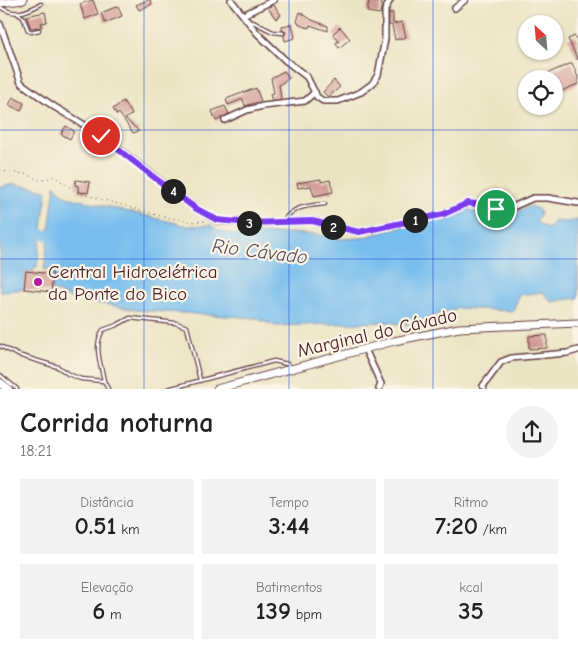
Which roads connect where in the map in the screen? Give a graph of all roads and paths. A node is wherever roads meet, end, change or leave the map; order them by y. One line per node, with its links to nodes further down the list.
1 (23, 0): 6 (street)
2 (231, 0): 11 (street)
3 (274, 0): 11 (street)
4 (390, 0): 16 (street)
5 (465, 0): 9 (street)
6 (0, 2)
7 (41, 4): 10 (lane)
8 (0, 7): 10 (lane)
9 (456, 8)
10 (18, 14): 14 (lane)
11 (243, 15): 13 (street)
12 (0, 24): 21 (street)
13 (250, 24): 15 (lane); 16 (street)
14 (39, 30)
15 (283, 33)
16 (315, 92): 17 (street)
17 (225, 120)
18 (0, 171): 21 (path)
19 (578, 202): 22 (street)
20 (325, 204): 22 (lane)
21 (217, 220): 22 (street)
22 (283, 222)
23 (578, 323): 25 (street, Marginal do Cávado)
24 (0, 346): 30 (lane)
25 (364, 349): 27 (street, Marginal do Cávado); 38 (street)
26 (578, 350): 32 (street)
27 (291, 369): 29 (lane); 37 (street, Marginal do Cávado)
28 (0, 375): 34 (lane)
29 (200, 380): 30 (lane); 36 (lane)
30 (104, 381): 35 (lane)
31 (0, 382): 33 (main road)
32 (485, 388)
33 (8, 389)
34 (17, 389)
35 (108, 389)
36 (168, 389)
37 (217, 389)
38 (379, 389)

